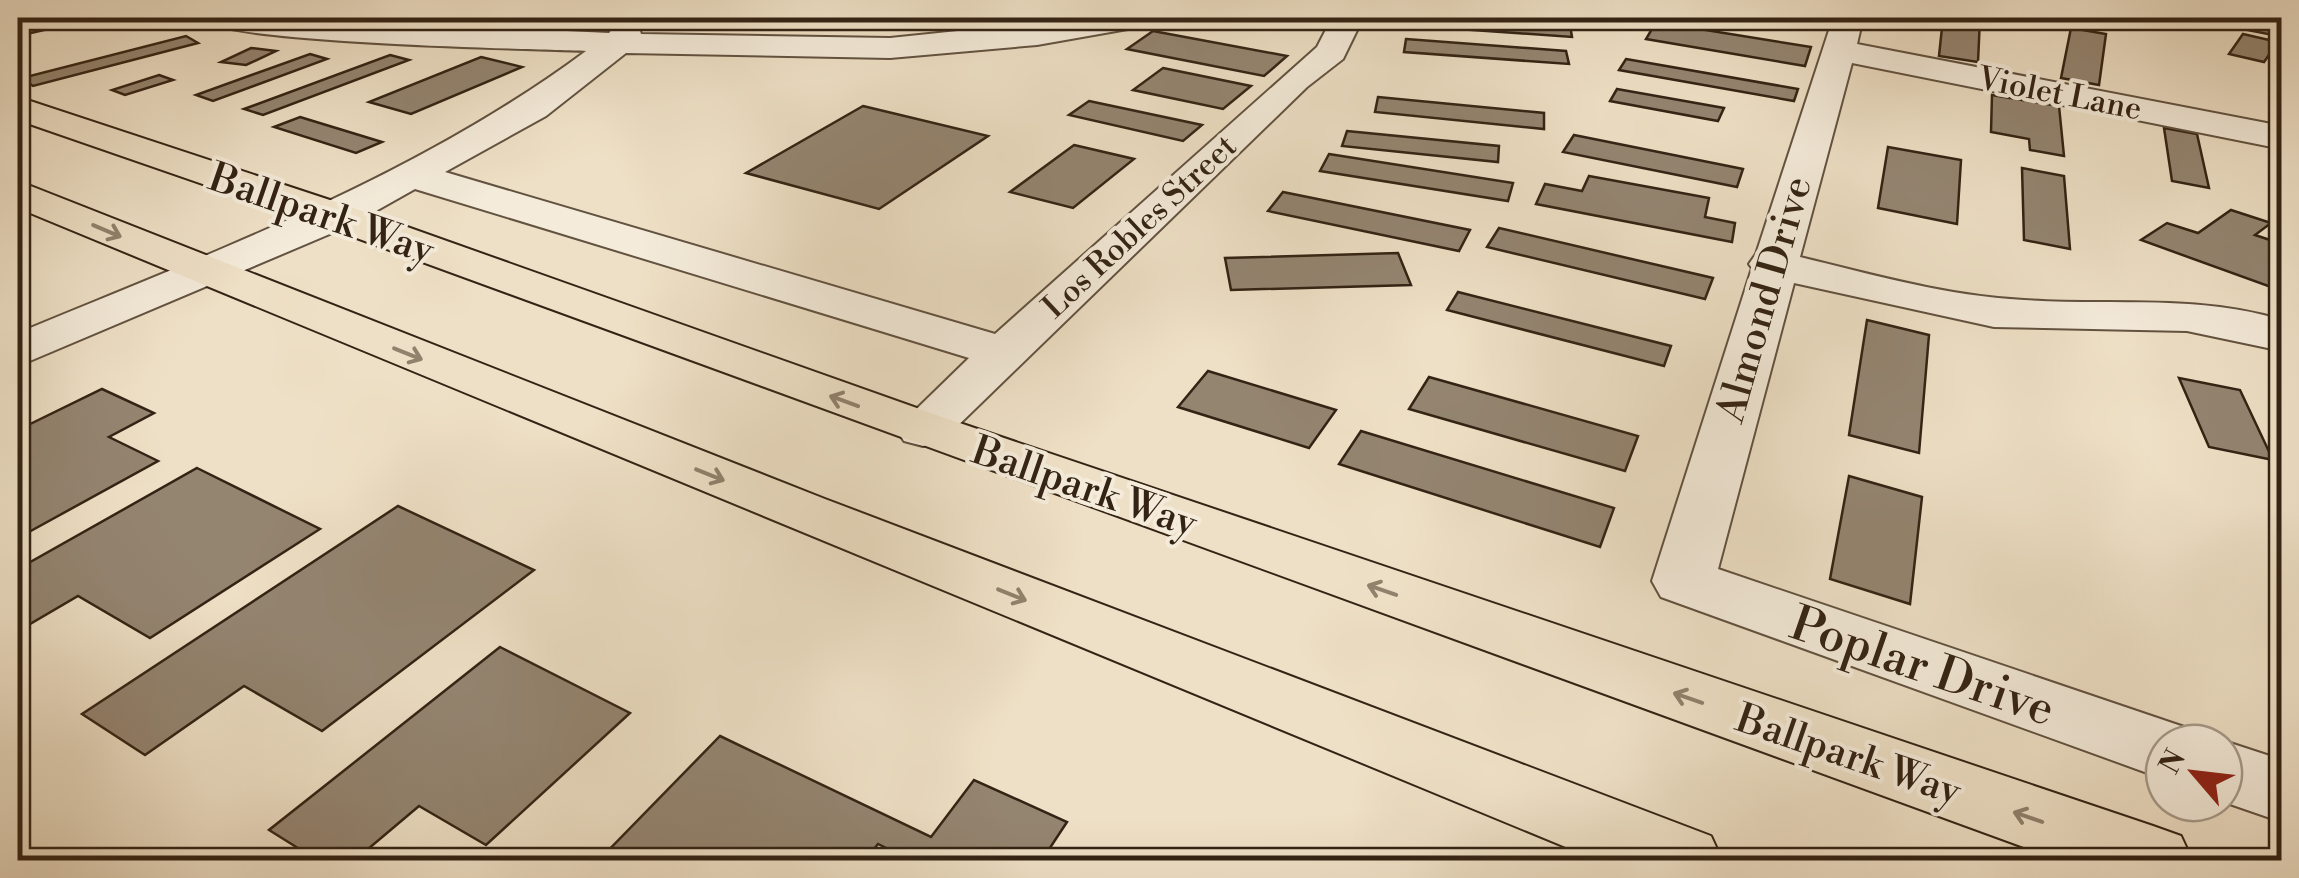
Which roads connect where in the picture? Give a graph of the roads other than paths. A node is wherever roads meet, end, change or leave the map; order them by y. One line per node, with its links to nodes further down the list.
1 (215, 18): 4 (street)
2 (1138, 18): 4 (street)
3 (1347, 18): 15 (street, Los Robles Street)
4 (628, 30): 8 (street)
5 (1842, 34): 7 (street, Violet Lane); 11 (street, Almond Drive)
6 (18, 108): 10 (main road, Ballpark Way)
7 (2282, 138)
8 (410, 175): 10 (street); 15 (street)
9 (18, 194): 12 (main road, one-way to 12)
10 (336, 216): 12 (street); 16 (main road, Ballpark Way, one-way to 10)
11 (1772, 264): 13 (street); 17 (street, Almond Drive)
12 (202, 271): 14 (street); 21 (main road, one-way to 21)
13 (2282, 336)
14 (18, 350)
15 (1005, 352): 16 (street, Los Robles Street)
16 (922, 429): 22 (main road, Ballpark Way, one-way to 16)
17 (1682, 581): 18 (street, Poplar Drive)
18 (2144, 743)
19 (2244, 778): 20 (street)
20 (2282, 791)
21 (1683, 860)
22 (2153, 860)

